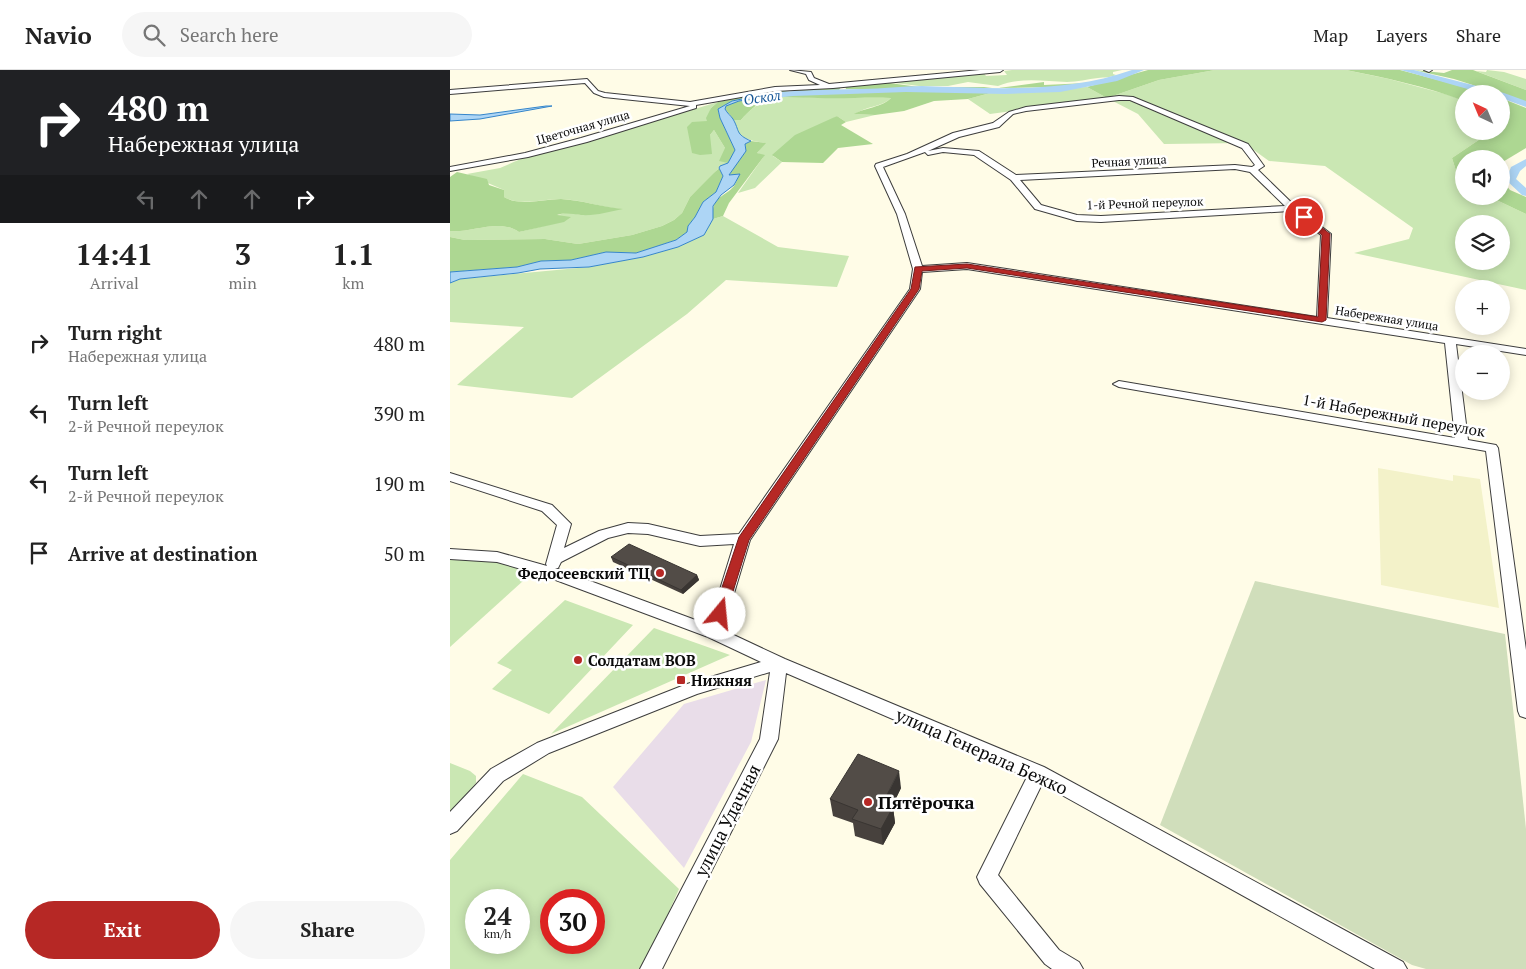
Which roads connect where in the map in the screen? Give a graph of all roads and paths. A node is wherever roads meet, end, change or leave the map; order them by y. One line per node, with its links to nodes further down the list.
1 (793, 70): 4 (street)
2 (1000, 70): 3 (street, Цветочная улица)
3 (961, 72): 4 (street, Цветочная улица)
4 (833, 86): 6 (street, Цветочная улица)
5 (450, 92): 6 (street)
6 (693, 105): 8 (street, Цветочная улица)
7 (910, 156): 9 (street); 10 (street, 1-й Речной переулок); 12 (street)
8 (450, 169)
9 (1250, 169): 10 (street, Речная улица); 11 (street)
10 (1014, 178): 11 (street, 1-й Речной переулок)
11 (1292, 208): 13 (street)
12 (918, 269): 13 (street, Набережная улица); 19 (street)
13 (1322, 320): 14 (street, Набережная улица)
14 (1450, 341): 15 (street, Набережная улица); 17 (street)
15 (1526, 352)
16 (1118, 384): 17 (street, 1-й Набережный переулок)
17 (1462, 442): 24 (street, 1-й Набережный переулок)
18 (450, 477): 21 (street)
19 (743, 540): 21 (street); 22 (street)
20 (450, 554): 21 (street, улица Генерала Бежко)
21 (552, 565): 22 (street, улица Генерала Бежко)
22 (714, 633): 23 (street, улица Генерала Бежко)
23 (779, 664): 25 (street, улица Генерала Бежко); 26 (street); 27 (street, улица Удачная)
24 (1526, 712)
25 (1038, 773): 28 (street); 29 (street, улица Генерала Бежко)
26 (450, 825)
27 (651, 969)
28 (1072, 969)
29 (1396, 969)

